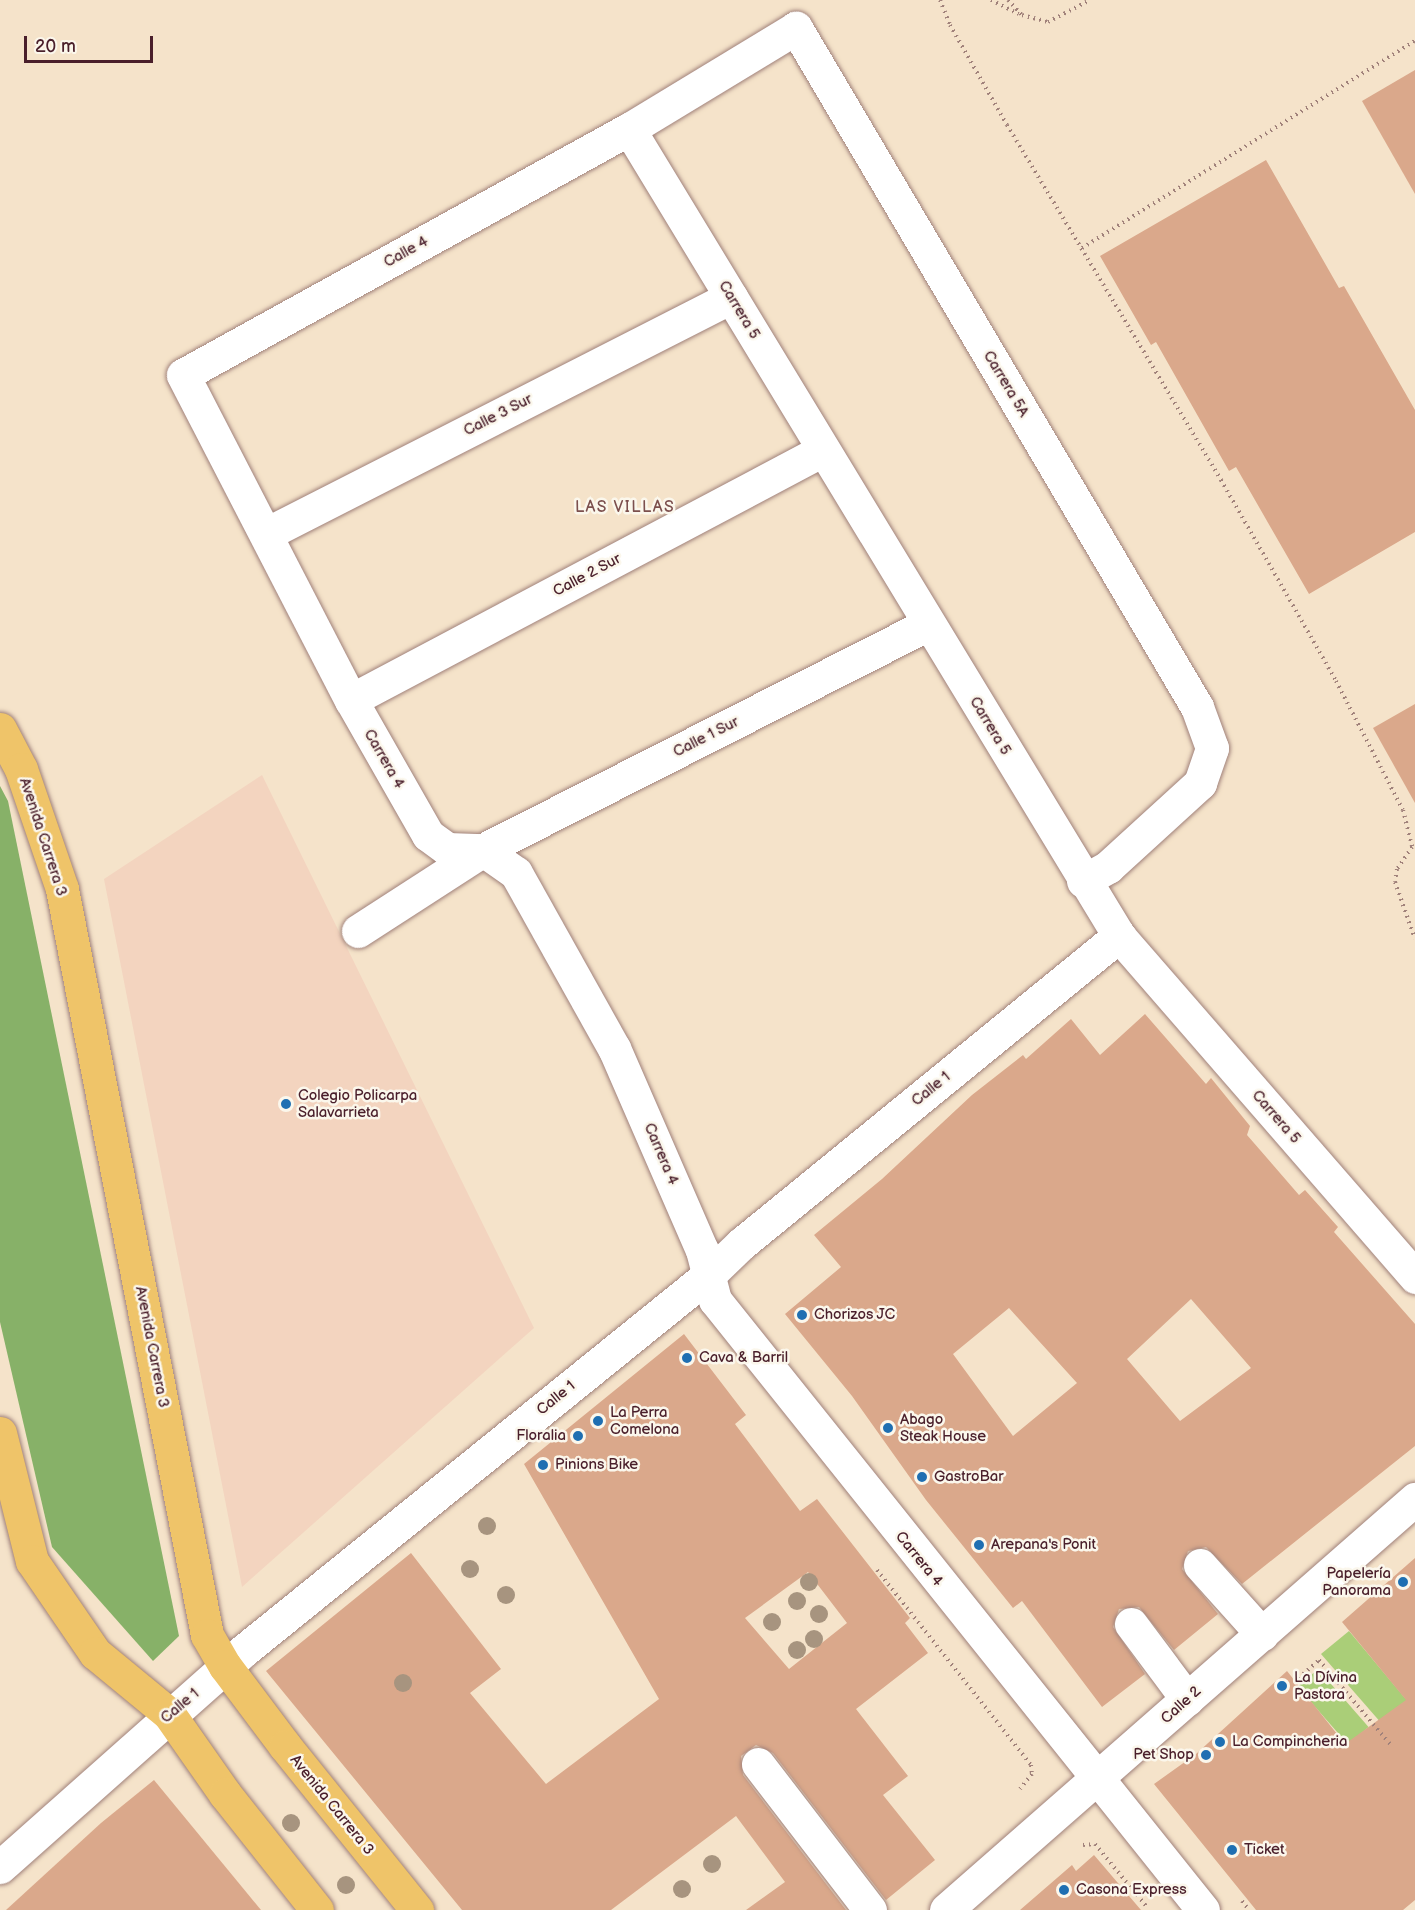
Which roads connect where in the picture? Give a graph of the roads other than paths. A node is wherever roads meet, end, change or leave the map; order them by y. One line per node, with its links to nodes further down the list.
1 (629, 129): 2 (street, Carrera 5); 3 (street, Calle 4); 10 (street, Carrera 5A)
2 (731, 297): 4 (street, Carrera 5); 5 (street, Calle 3 Sur)
3 (183, 375): 5 (street, Carrera 4)
4 (823, 450): 6 (street, Carrera 5); 7 (street, Calle 2 Sur)
5 (266, 534): 7 (street, Carrera 4)
6 (928, 624): 9 (street, Calle 1 Sur); 10 (street, Carrera 5)
7 (351, 700): 9 (street, Carrera 4)
8 (0, 729): 20 (main road, Avenida Carrera 3)
9 (483, 850): 11 (street, Calle 1 Sur); 13 (street, Carrera 4)
10 (1083, 881): 12 (street, Carrera 5)
11 (358, 932)
12 (1119, 936): 13 (street, Calle 1); 14 (street, Carrera 5)
13 (711, 1273): 20 (street, Calle 1); 24 (street, Carrera 4)
14 (1415, 1277)
15 (0, 1433): 22 (main road)
16 (1415, 1499): 19 (street, Calle 2)
17 (1200, 1565): 19 (street)
18 (1131, 1624): 21 (street)
19 (1262, 1634): 21 (street, Calle 2)
20 (225, 1666): 22 (street, Calle 1); 27 (main road, Avenida Carrera 3)
21 (1187, 1699): 24 (street, Calle 2)
22 (169, 1714): 25 (street, Calle 1); 26 (main road)
23 (758, 1764): 28 (street)
24 (1096, 1778): 29 (street, Calle 2); 30 (street, Carrera 4)
25 (0, 1867)
26 (317, 1910)
27 (417, 1910)
28 (870, 1910)
29 (946, 1910)
30 (1203, 1910)

